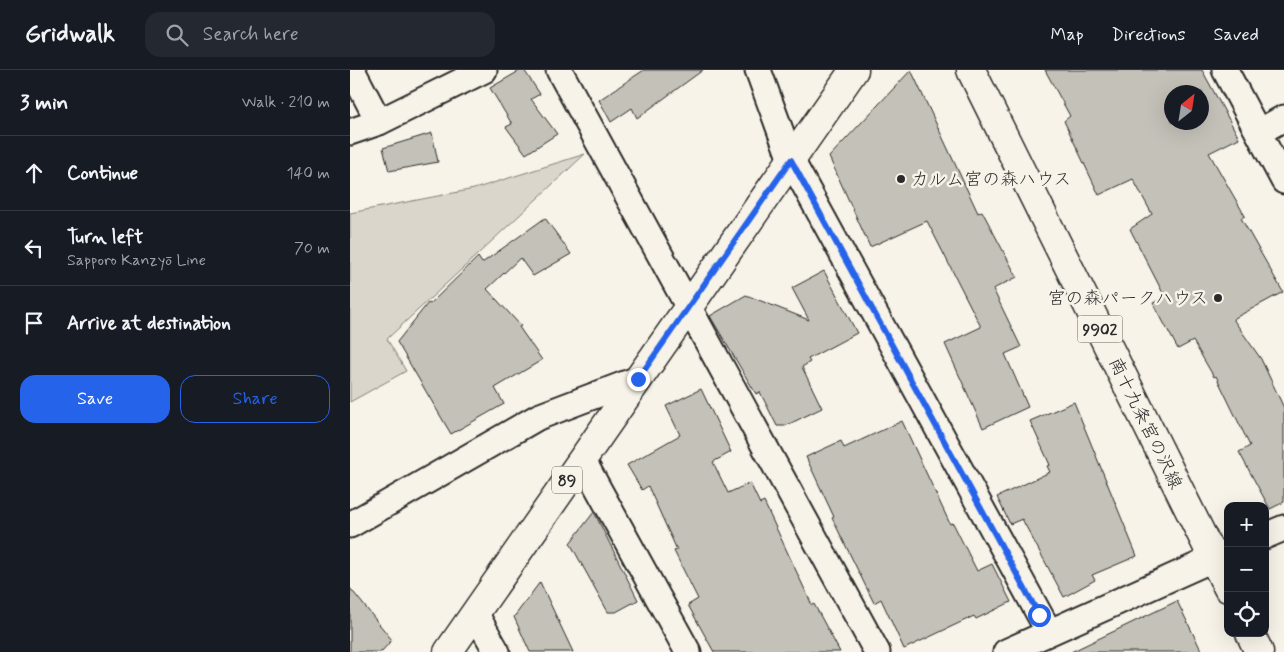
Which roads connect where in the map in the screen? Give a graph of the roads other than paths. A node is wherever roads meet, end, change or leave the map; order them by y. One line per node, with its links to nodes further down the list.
1 (352, 70): 9 (street)
2 (484, 70): 9 (street)
3 (559, 70): 14 (street)
4 (758, 70): 12 (street)
5 (854, 70): 12 (main road, 89)
6 (971, 70): 20 (main road, 南十九条宮の沢線 / 9902)
7 (1225, 70): 11 (street)
8 (1284, 118): 11 (street)
9 (379, 122): 10 (street)
10 (350, 132)
11 (1259, 132): 13 (street)
12 (791, 160): 14 (main road, 89); 23 (street)
13 (1284, 180)
14 (687, 307): 15 (main road, 89); 28 (street)
15 (638, 379): 16 (main road, 89); 17 (street)
16 (582, 459): 22 (main road, 89); 27 (street)
17 (350, 526)
18 (1284, 528): 19 (street)
19 (1269, 534)
20 (1220, 555): 21 (main road, 南十九条宮の沢線 / 9902); 23 (street)
21 (1224, 572)
22 (474, 613): 25 (main road, 89); 26 (street)
23 (1048, 632): 29 (street)
24 (1252, 637): 30 (main road)
25 (448, 652)
26 (497, 652)
27 (688, 652)
28 (877, 652)
29 (1006, 652)
30 (1259, 652)

